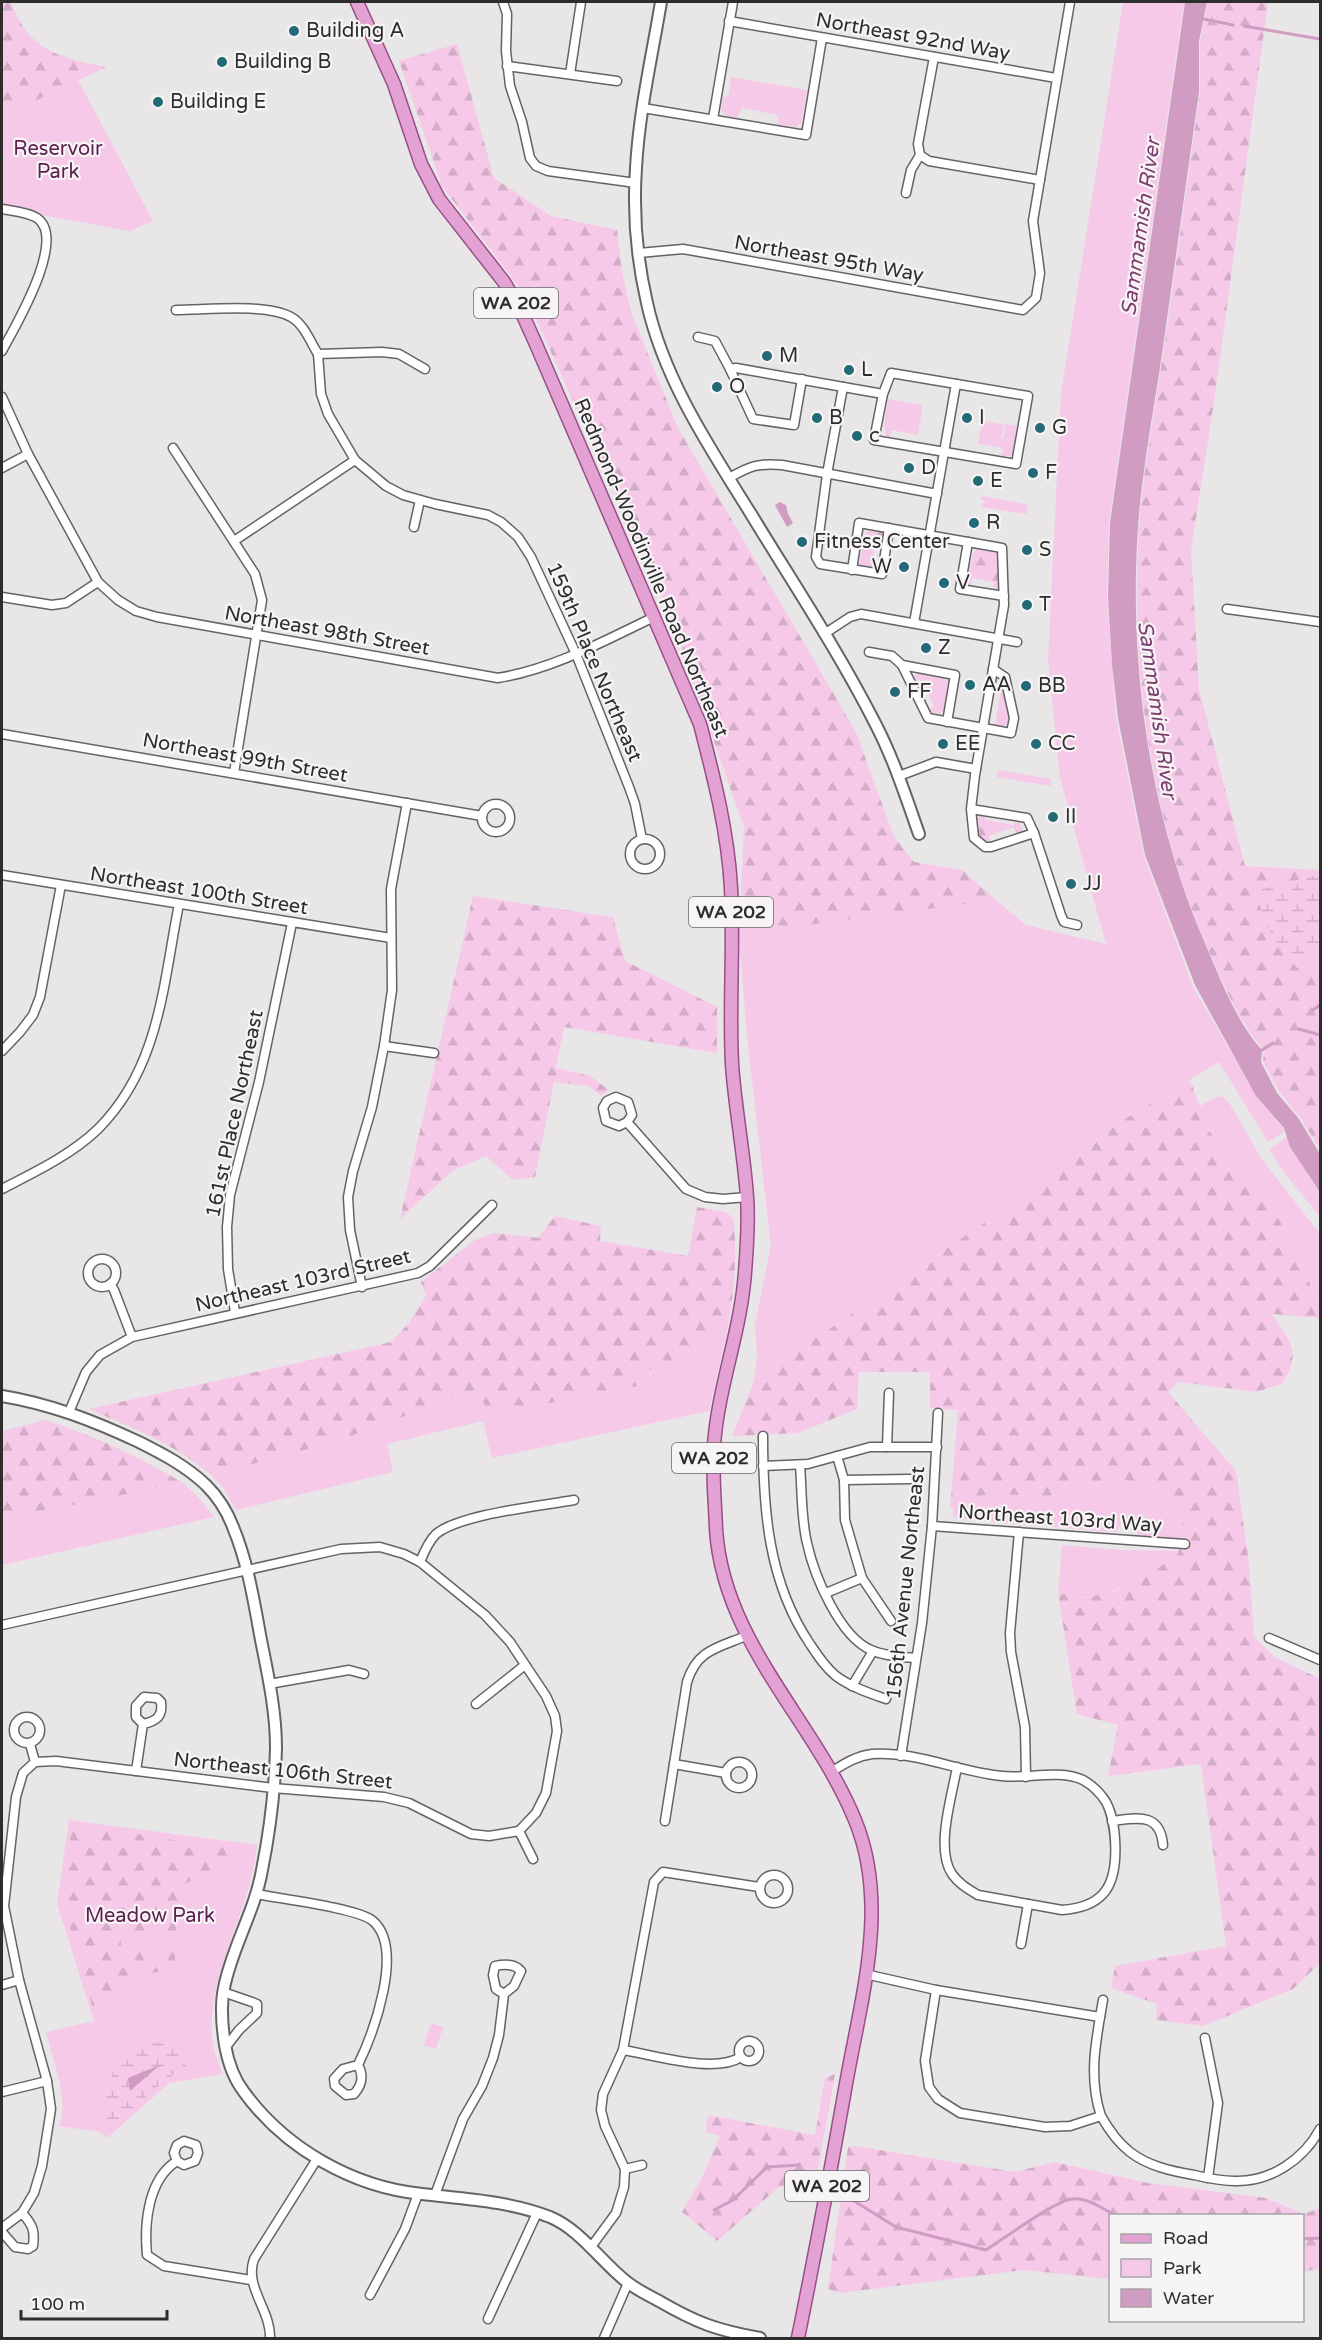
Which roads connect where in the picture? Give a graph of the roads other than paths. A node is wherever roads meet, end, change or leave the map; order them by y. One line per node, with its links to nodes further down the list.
1 (357, 2): 52 (main road, Redmond-Woodinville Road Northeast / WA 202)
2 (503, 2): 10 (street)
3 (581, 2): 11 (street)
4 (661, 2): 14 (street)
5 (733, 2): 7 (street)
6 (1070, 2): 12 (street)
7 (729, 21): 8 (street, Northeast 92nd Way); 15 (street)
8 (822, 38): 9 (street, Northeast 92nd Way); 15 (street)
9 (934, 57): 12 (street, Northeast 92nd Way); 16 (street)
10 (507, 66): 11 (street); 18 (street)
11 (570, 74): 13 (street)
12 (1056, 78): 17 (street)
13 (617, 81)
14 (644, 108): 15 (street); 18 (street)
15 (712, 119)
16 (920, 155): 17 (street); 19 (street)
17 (1040, 180): 21 (street, Northeast 95th Way)
18 (636, 183): 21 (street)
19 (906, 193)
20 (2, 209): 24 (street)
21 (639, 253): 39 (street)
22 (176, 310): 25 (street)
23 (698, 337): 27 (street)
24 (2, 351)
25 (318, 354): 26 (street); 36 (street)
26 (425, 369)
27 (730, 369): 28 (street); 28 (street)
28 (802, 380): 30 (street)
29 (956, 384): 31 (street); 34 (street); 34 (street)
30 (843, 387): 31 (street); 38 (street)
31 (883, 394): 34 (street)
32 (2, 397): 35 (street)
33 (173, 448): 45 (street)
34 (944, 452): 40 (street)
35 (28, 454): 37 (street); 48 (street)
36 (355, 460): 41 (street); 45 (street)
37 (2, 468)
38 (827, 474): 39 (street); 40 (street); 47 (street)
39 (729, 478): 56 (street)
40 (938, 494): 44 (street)
41 (420, 500): 42 (street); 60 (street, 159th Place Northeast)
42 (414, 527)
43 (889, 528): 44 (street); 47 (street); 47 (street)
44 (931, 536): 46 (street); 54 (street)
45 (234, 541): 55 (street)
46 (968, 542): 49 (street); 49 (street)
47 (852, 570)
48 (98, 582): 50 (street); 55 (street, Northeast 98th Street)
49 (1004, 596): 57 (street)
50 (2, 597)
51 (1227, 609): 53 (street)
52 (654, 617): 60 (street, Northeast 98th Street); 86 (main road, Redmond-Woodinville Road Northeast / WA 202)
53 (1320, 622)
54 (914, 623): 56 (street); 57 (street)
55 (258, 634): 60 (street, Northeast 98th Street); 67 (street)
56 (824, 634): 68 (street)
57 (999, 639): 58 (street); 62 (street)
58 (1017, 642)
59 (869, 652): 61 (street)
60 (576, 654): 74 (street, 159th Place Northeast)
61 (902, 665): 63 (street); 63 (street)
62 (993, 669): 64 (street); 64 (street)
63 (947, 722): 64 (street)
64 (983, 728): 66 (street)
65 (2, 734): 67 (street, Northeast 99th Street)
66 (976, 769): 68 (street); 70 (street)
67 (234, 773): 69 (street, Northeast 99th Street)
68 (899, 776): 73 (street)
69 (407, 803): 71 (street, Northeast 99th Street); 80 (street)
70 (971, 809): 72 (street); 72 (street)
71 (482, 816)
72 (1034, 833): 79 (street)
73 (919, 834)
74 (642, 839)
75 (2, 874): 76 (street, Northeast 100th Street)
76 (60, 885): 77 (street, Northeast 100th Street); 82 (street)
77 (179, 904): 78 (street, Northeast 100th Street); 85 (street)
78 (292, 923): 80 (street, Northeast 100th Street); 90 (street, 161st Place Northeast)
79 (1077, 925)
80 (391, 938): 81 (street)
81 (384, 1046): 83 (street); 89 (street)
82 (2, 1051)
83 (434, 1053)
84 (627, 1122): 86 (street)
85 (2, 1189)
86 (747, 1197): 114 (main road, Redmond-Woodinville Road Northeast / WA 202)
87 (492, 1205): 89 (street, Northeast 103rd Street)
88 (110, 1284): 91 (street)
89 (362, 1287): 90 (street, Northeast 103rd Street)
90 (235, 1312): 91 (street, Northeast 103rd Street)
91 (132, 1337): 94 (street, Northeast 103rd Street)
92 (889, 1393): 97 (street)
93 (2, 1396): 94 (street)
94 (69, 1412): 109 (street)
95 (938, 1413): 98 (street, 156th Avenue Northeast)
96 (763, 1436): 101 (street)
97 (887, 1447): 98 (street); 99 (street)
98 (936, 1448): 105 (street, 156th Avenue Northeast)
99 (837, 1456): 100 (street); 102 (street)
100 (800, 1465): 101 (street); 111 (street)
101 (763, 1466): 122 (street)
102 (844, 1479): 103 (street); 110 (street)
103 (910, 1479)
104 (574, 1500): 108 (street)
105 (932, 1526): 106 (street, Northeast 103rd Way); 117 (street, 156th Avenue Northeast)
106 (1019, 1532): 107 (street, Northeast 103rd Way); 134 (street)
107 (1185, 1544)
108 (420, 1562): 109 (street); 119 (street)
109 (246, 1569): 113 (street); 121 (street)
110 (862, 1578): 111 (street); 112 (street)
111 (826, 1593): 116 (street)
112 (891, 1621)
113 (2, 1625)
114 (746, 1636): 129 (street); 132 (main road, Redmond-Woodinville Road Northeast / WA 202)
115 (1269, 1638): 118 (street)
116 (873, 1651): 117 (street); 122 (street)
117 (916, 1658): 127 (street, 156th Avenue Northeast)
118 (1320, 1660)
119 (525, 1665): 124 (street); 138 (street)
120 (364, 1674): 121 (street)
121 (269, 1684): 135 (street)
122 (852, 1686): 123 (street)
123 (886, 1699)
124 (476, 1704)
125 (143, 1724): 131 (street)
126 (30, 1744): 128 (street)
127 (901, 1756): 130 (street); 132 (street)
128 (35, 1762): 131 (street, Northeast 106th Street); 141 (street)
129 (674, 1764): 133 (street); 136 (street)
130 (957, 1767): 134 (street); 144 (street)
131 (136, 1771): 135 (street, Northeast 106th Street)
132 (831, 1772): 146 (main road, Redmond-Woodinville Road Northeast / WA 202)
133 (726, 1773)
134 (1026, 1777): 137 (street)
135 (273, 1788): 138 (street, Northeast 106th Street); 143 (street)
136 (665, 1821)
137 (1112, 1821): 139 (street); 144 (street)
138 (519, 1831): 140 (street)
139 (1163, 1845)
140 (533, 1858)
141 (3, 1885): 147 (street)
142 (759, 1887): 156 (street)
143 (257, 1894): 150 (street); 158 (street)
144 (1028, 1904): 145 (street)
145 (1021, 1944)
146 (865, 1974): 149 (street); 182 (main road, Redmond-Woodinville Road Northeast / WA 202)
147 (19, 1980): 148 (street); 159 (street)
148 (2, 1985)
149 (936, 1990): 153 (street); 161 (street)
150 (223, 1992): 155 (street); 155 (street)
151 (504, 1994): 169 (street)
152 (1102, 2000): 153 (street)
153 (1100, 2017): 161 (street)
154 (1205, 2038): 167 (street)
155 (225, 2048): 163 (street)
156 (623, 2050): 157 (street); 166 (street)
157 (741, 2056)
158 (358, 2065)
159 (47, 2081): 160 (street); 170 (street)
160 (2, 2092)
161 (1101, 2116): 167 (street)
162 (1320, 2129): 167 (street)
163 (317, 2159): 168 (street); 174 (street)
164 (177, 2161): 174 (street)
165 (642, 2165): 166 (street)
166 (625, 2169): 173 (street)
167 (1208, 2178)
168 (418, 2194): 169 (street); 176 (street)
169 (435, 2195): 171 (street)
170 (22, 2213): 172 (street); 172 (street)
171 (537, 2213): 173 (street); 177 (street)
172 (2, 2230)
173 (591, 2247): 175 (street)
174 (251, 2280): 179 (street)
175 (628, 2283): 178 (street); 180 (street)
176 (370, 2295)
177 (488, 2319)
178 (720, 2335): 181 (street)
179 (270, 2338)
180 (604, 2338)
181 (760, 2338)
182 (798, 2338)

